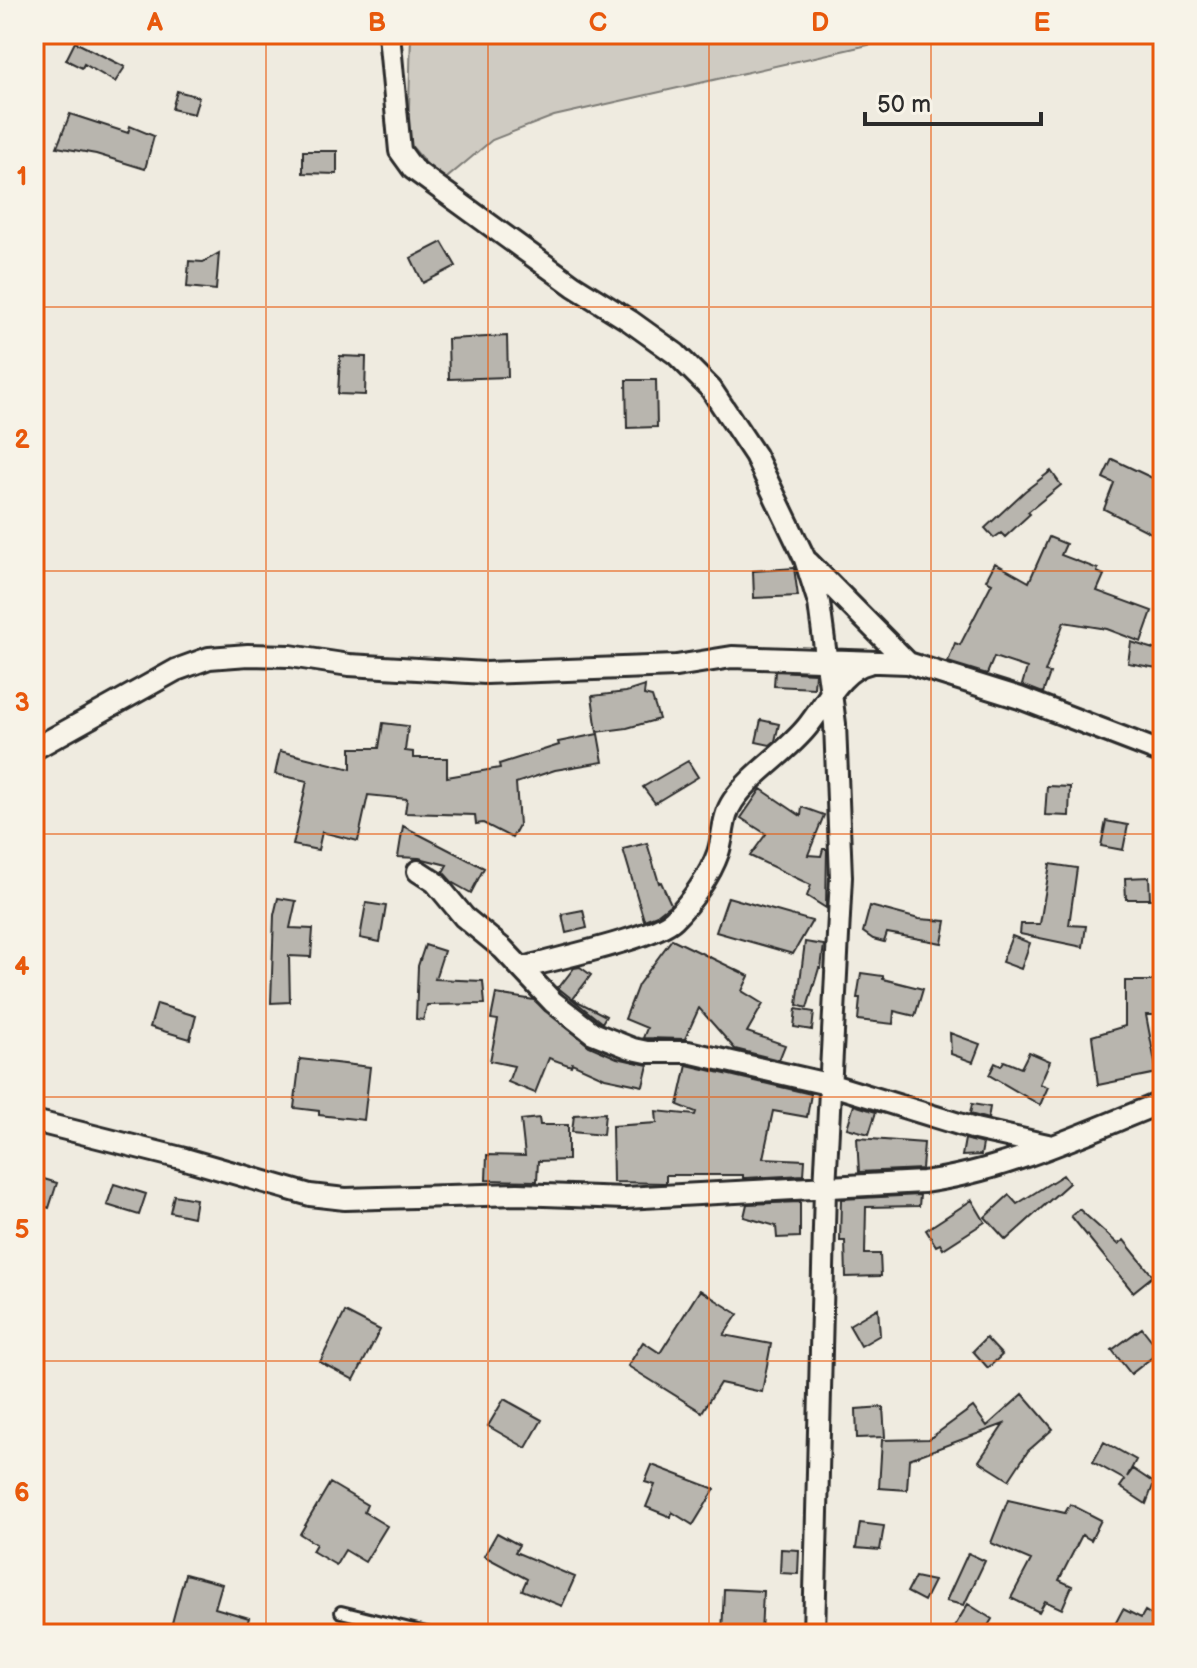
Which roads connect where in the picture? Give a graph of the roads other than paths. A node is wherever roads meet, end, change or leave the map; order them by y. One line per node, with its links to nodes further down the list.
1 (389, 34): 2 (street)
2 (805, 559): 3 (street); 5 (street)
3 (826, 659): 4 (street); 6 (street); 7 (street)
4 (876, 661): 5 (street); 6 (street)
5 (908, 663): 8 (street)
6 (831, 697): 10 (street); 11 (street)
7 (34, 749)
8 (1163, 753)
9 (418, 871): 10 (street)
10 (523, 968): 11 (street)
11 (832, 1085): 14 (street); 15 (street)
12 (1163, 1102): 14 (street)
13 (34, 1121): 15 (street)
14 (1052, 1146): 15 (street)
15 (825, 1188): 18 (street)
16 (341, 1612): 17 (lane)
17 (430, 1634)
18 (814, 1634)

